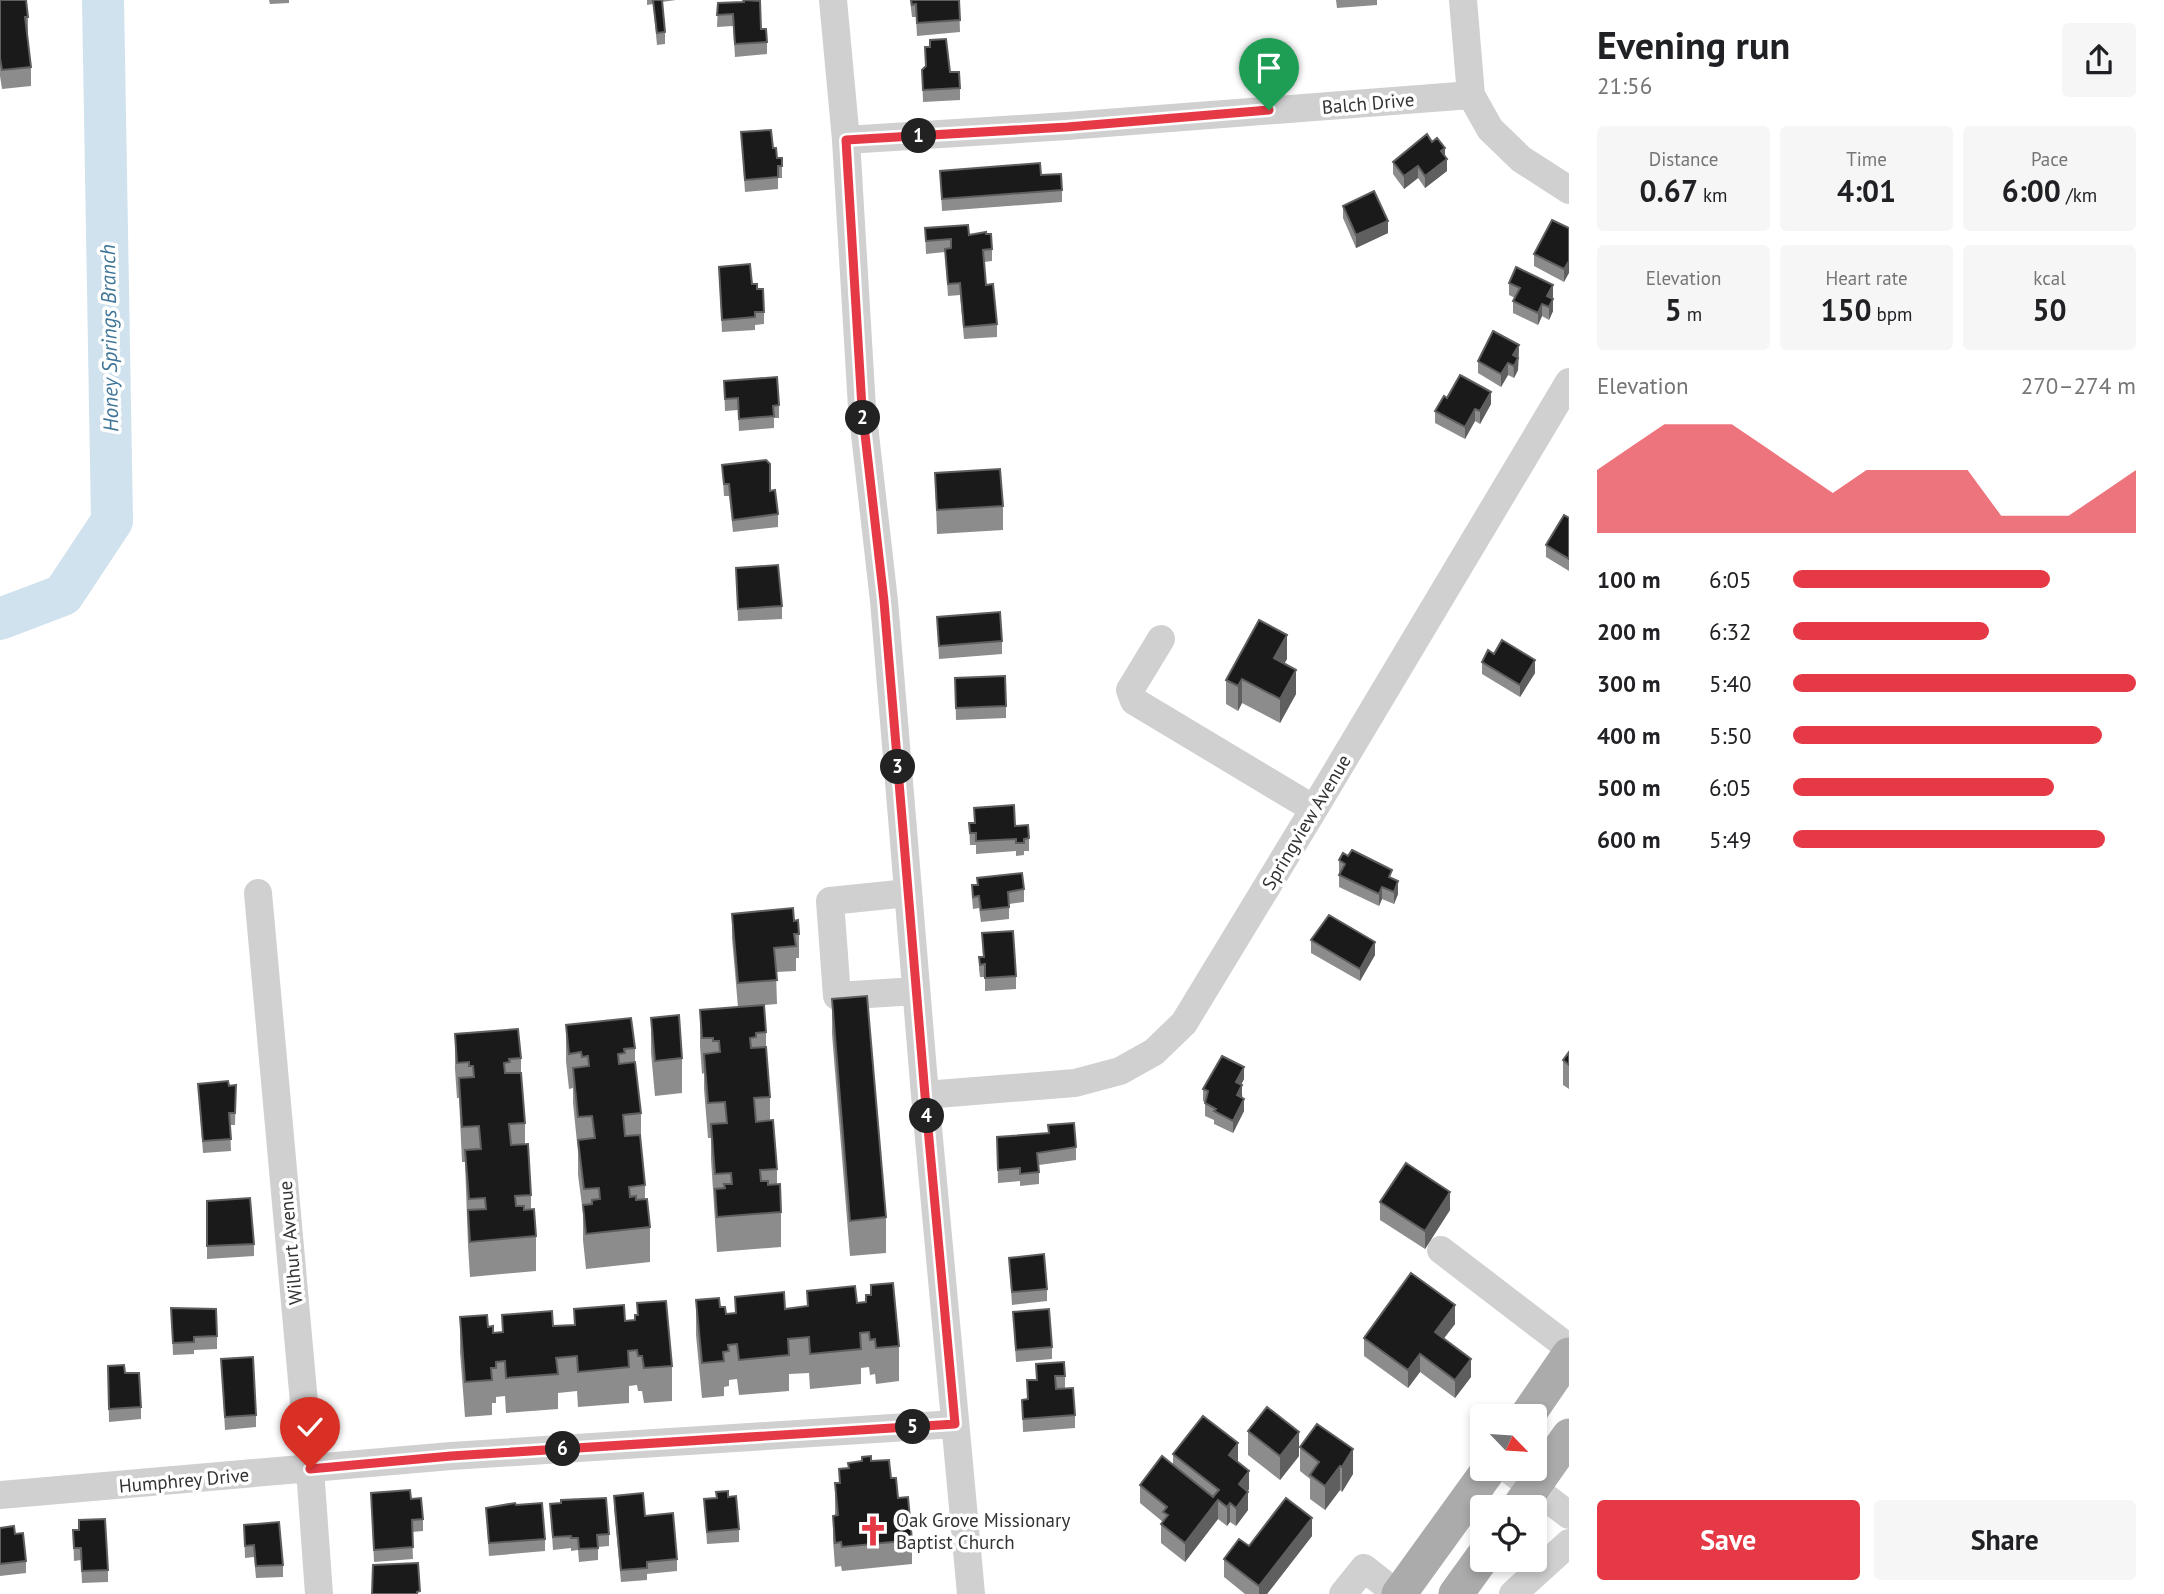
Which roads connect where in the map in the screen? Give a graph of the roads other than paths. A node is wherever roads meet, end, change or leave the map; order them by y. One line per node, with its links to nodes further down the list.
1 (833, 0): 4 (street)
2 (1462, 0): 3 (street)
3 (1471, 94): 4 (street, Balch Drive); 5 (street)
4 (846, 140): 10 (street)
5 (1569, 190)
6 (1569, 382): 8 (street, Springview Avenue)
7 (1161, 639): 8 (street)
8 (1314, 809): 12 (street, Springview Avenue)
9 (258, 893): 19 (street, Wilhurt Avenue)
10 (908, 893): 11 (street); 11 (street)
11 (916, 990): 12 (street)
12 (925, 1095): 17 (street)
13 (1441, 1250): 14 (street)
14 (1569, 1348)
15 (1569, 1355): 16 (main road)
16 (1535, 1404)
17 (955, 1424): 19 (street, Humphrey Drive); 27 (street)
18 (1569, 1436): 21 (main road)
19 (310, 1469): 22 (street, Humphrey Drive); 26 (street, Wilhurt Avenue)
20 (1481, 1481): 29 (main road)
21 (1519, 1488): 23 (street)
22 (0, 1494)
23 (1569, 1515)
24 (1569, 1543): 31 (street)
25 (1472, 1572): 30 (main road)
26 (319, 1594)
27 (971, 1594)
28 (1343, 1594): 29 (street)
29 (1398, 1594)
30 (1456, 1594)
31 (1513, 1594)

